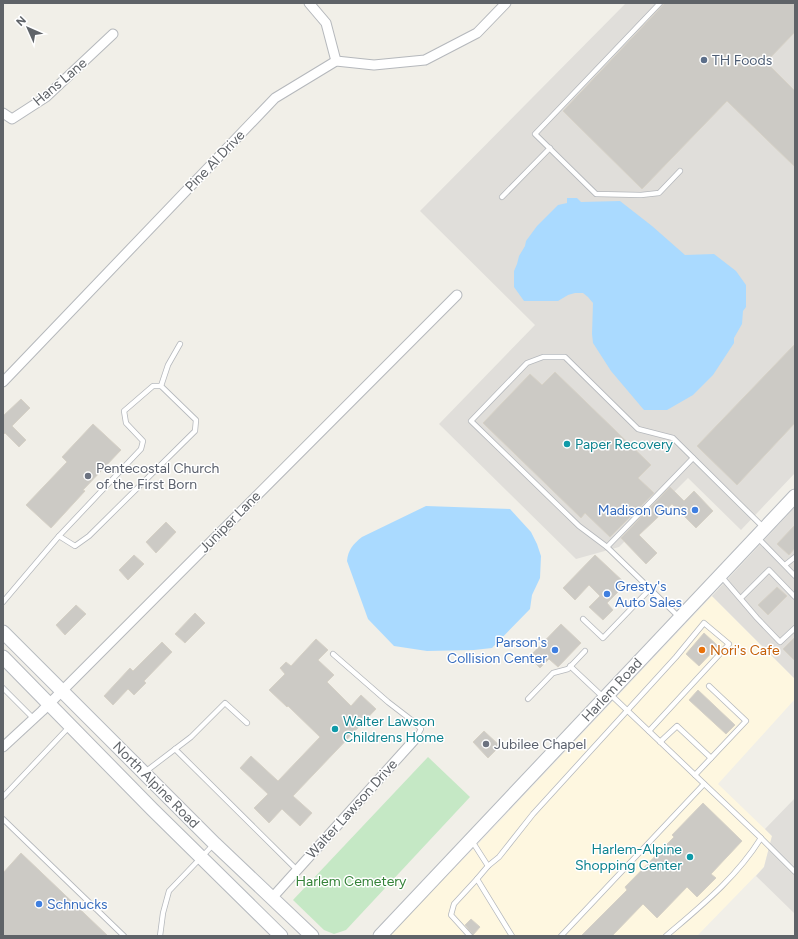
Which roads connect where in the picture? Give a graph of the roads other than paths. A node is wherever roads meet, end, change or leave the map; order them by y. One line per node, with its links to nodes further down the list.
1 (309, 3): 5 (street)
2 (506, 3): 5 (street)
3 (660, 3): 7 (lane)
4 (114, 34): 6 (street, Hans Lane)
5 (336, 60): 12 (street, Pine Al Drive)
6 (3, 113)
7 (550, 148): 8 (lane); 9 (lane)
8 (680, 171)
9 (502, 197)
10 (457, 295): 37 (street, Juniper Lane)
11 (180, 344): 13 (lane)
12 (3, 382)
13 (161, 386): 17 (lane); 17 (lane)
14 (693, 458): 16 (lane); 18 (lane); 18 (lane)
15 (795, 496): 16 (main road, Harlem Road)
16 (760, 532): 20 (lane); 21 (main road, Harlem Road)
17 (59, 536): 26 (lane)
18 (607, 547): 23 (lane)
19 (795, 557): 20 (lane)
20 (785, 565): 22 (lane)
21 (720, 575): 25 (lane); 27 (main road, Harlem Road)
22 (795, 576)
23 (650, 589): 27 (lane); 28 (lane)
24 (795, 596): 25 (lane)
25 (741, 598): 29 (lane)
26 (3, 602)
27 (680, 618): 38 (main road, Harlem Road)
28 (583, 619)
29 (795, 628)
30 (3, 632): 37 (main road, North Alpine Road)
31 (585, 651): 34 (lane)
32 (333, 654): 46 (lane)
33 (3, 658): 40 (main road, North Alpine Road)
34 (570, 666): 38 (lane); 39 (lane)
35 (709, 686): 50 (lane)
36 (3, 688): 42 (lane)
37 (61, 691): 40 (street, Juniper Lane); 51 (main road, North Alpine Road)
38 (606, 696): 41 (lane); 57 (main road, Harlem Road)
39 (528, 699)
40 (49, 704): 42 (street, Juniper Lane); 44 (main road, North Alpine Road)
41 (627, 711): 45 (lane); 45 (lane); 60 (lane)
42 (34, 719): 48 (street, Juniper Lane)
43 (247, 722): 49 (lane)
44 (71, 726): 54 (lane); 59 (main road, North Alpine Road)
45 (649, 731): 47 (lane)
46 (416, 738): 61 (street, Walter Lawson Drive)
47 (660, 742): 50 (lane); 52 (lane)
48 (3, 747)
49 (175, 749): 51 (lane); 61 (lane)
50 (711, 758): 52 (lane)
51 (144, 773): 58 (main road, North Alpine Road)
52 (695, 775): 53 (lane)
53 (704, 784): 56 (lane); 72 (lane)
54 (3, 797)
55 (3, 818): 65 (lane)
56 (760, 838): 62 (lane); 73 (lane)
57 (472, 839): 60 (lane); 69 (main road, Harlem Road)
58 (215, 844): 59 (lane); 64 (main road, North Alpine Road)
59 (201, 858): 66 (lane); 67 (main road, North Alpine Road)
60 (488, 866): 63 (lane)
61 (297, 870): 64 (street, Walter Lawson Drive)
62 (795, 872)
63 (477, 879): 70 (lane); 71 (lane)
64 (272, 898): 68 (main road, North Alpine Road)
65 (124, 936)
66 (160, 936)
67 (281, 936)
68 (312, 936)
69 (380, 936)
70 (470, 936)
71 (512, 936)
72 (561, 936)
73 (666, 936)

